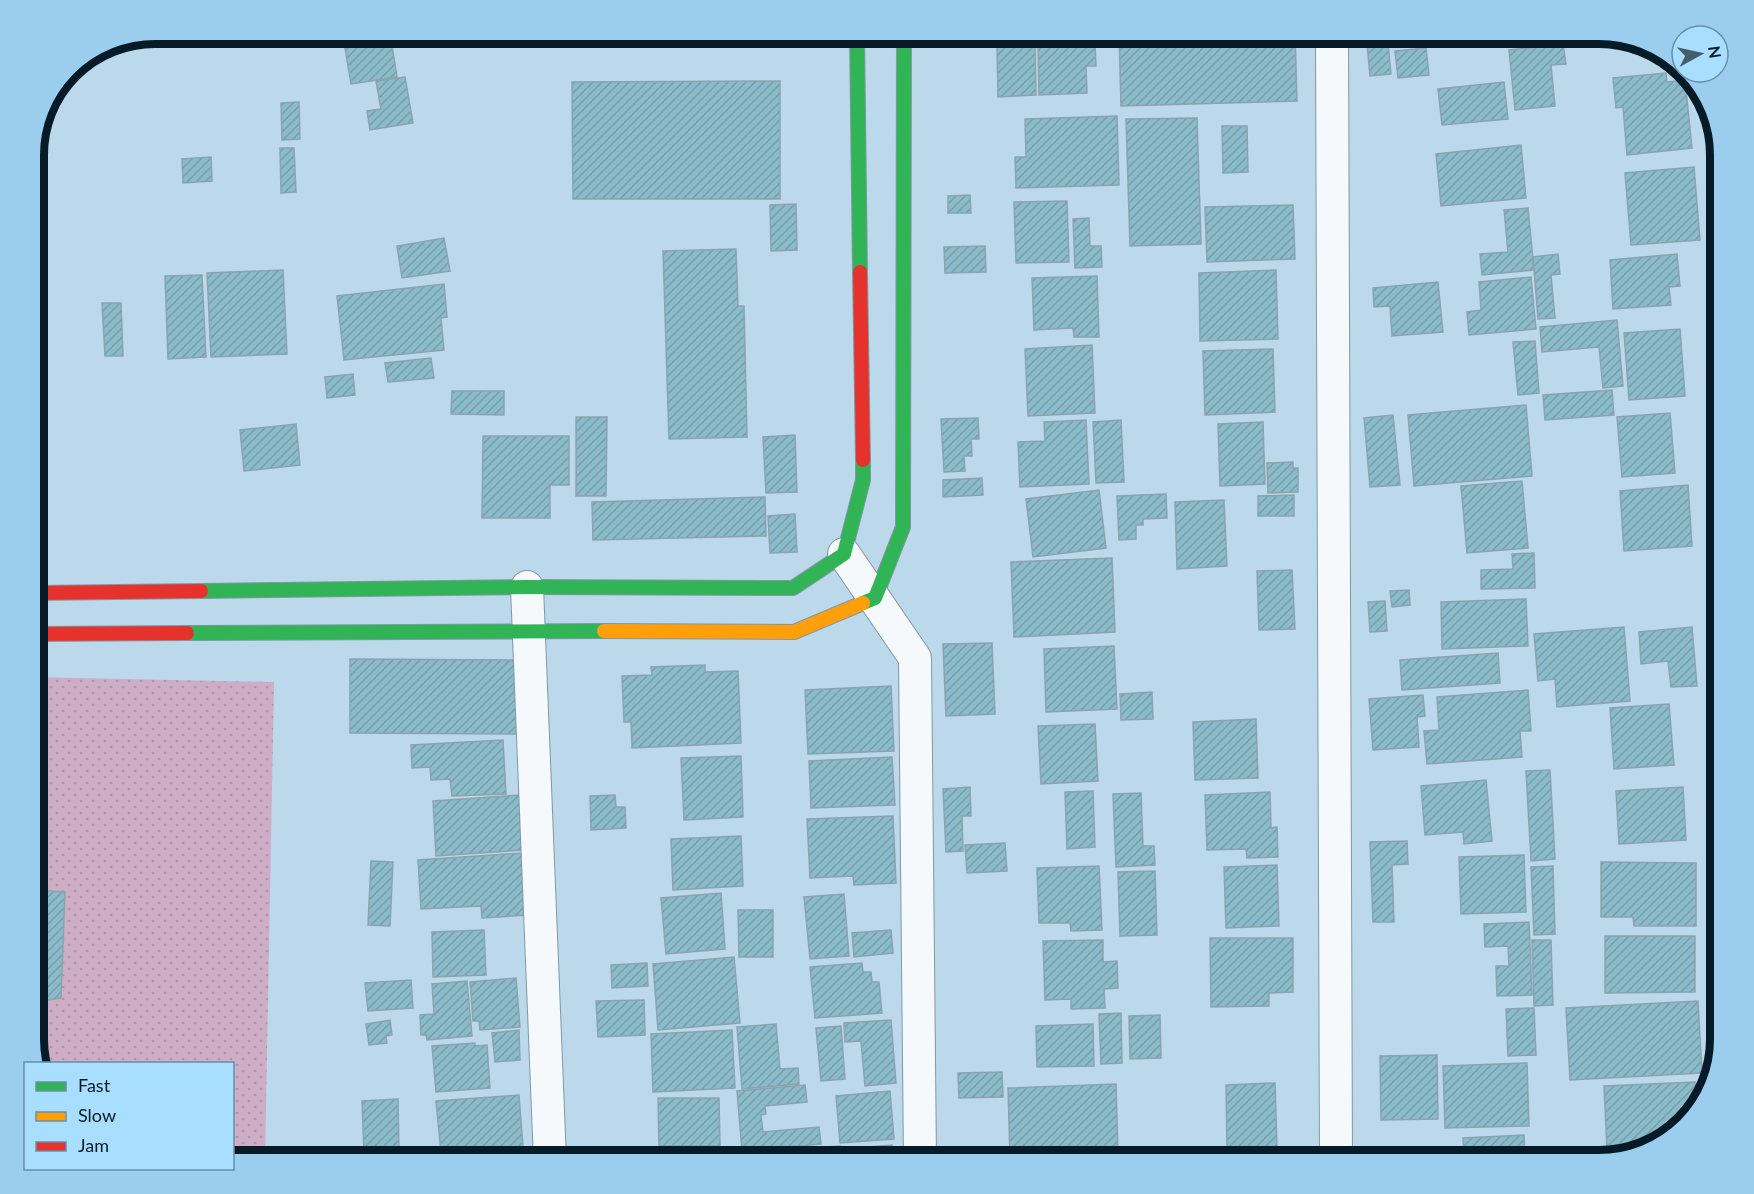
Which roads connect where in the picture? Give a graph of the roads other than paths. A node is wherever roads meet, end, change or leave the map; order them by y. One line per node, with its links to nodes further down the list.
1 (857, 44): 4 (street)
2 (903, 44): 7 (street)
3 (1332, 44): 12 (street)
4 (844, 554): 5 (street); 7 (street)
5 (527, 587): 6 (street); 8 (street)
6 (44, 593)
7 (875, 598): 8 (street); 11 (street)
8 (529, 632): 9 (street); 10 (street)
9 (44, 634)
10 (550, 1150)
11 (920, 1150)
12 (1336, 1150)

